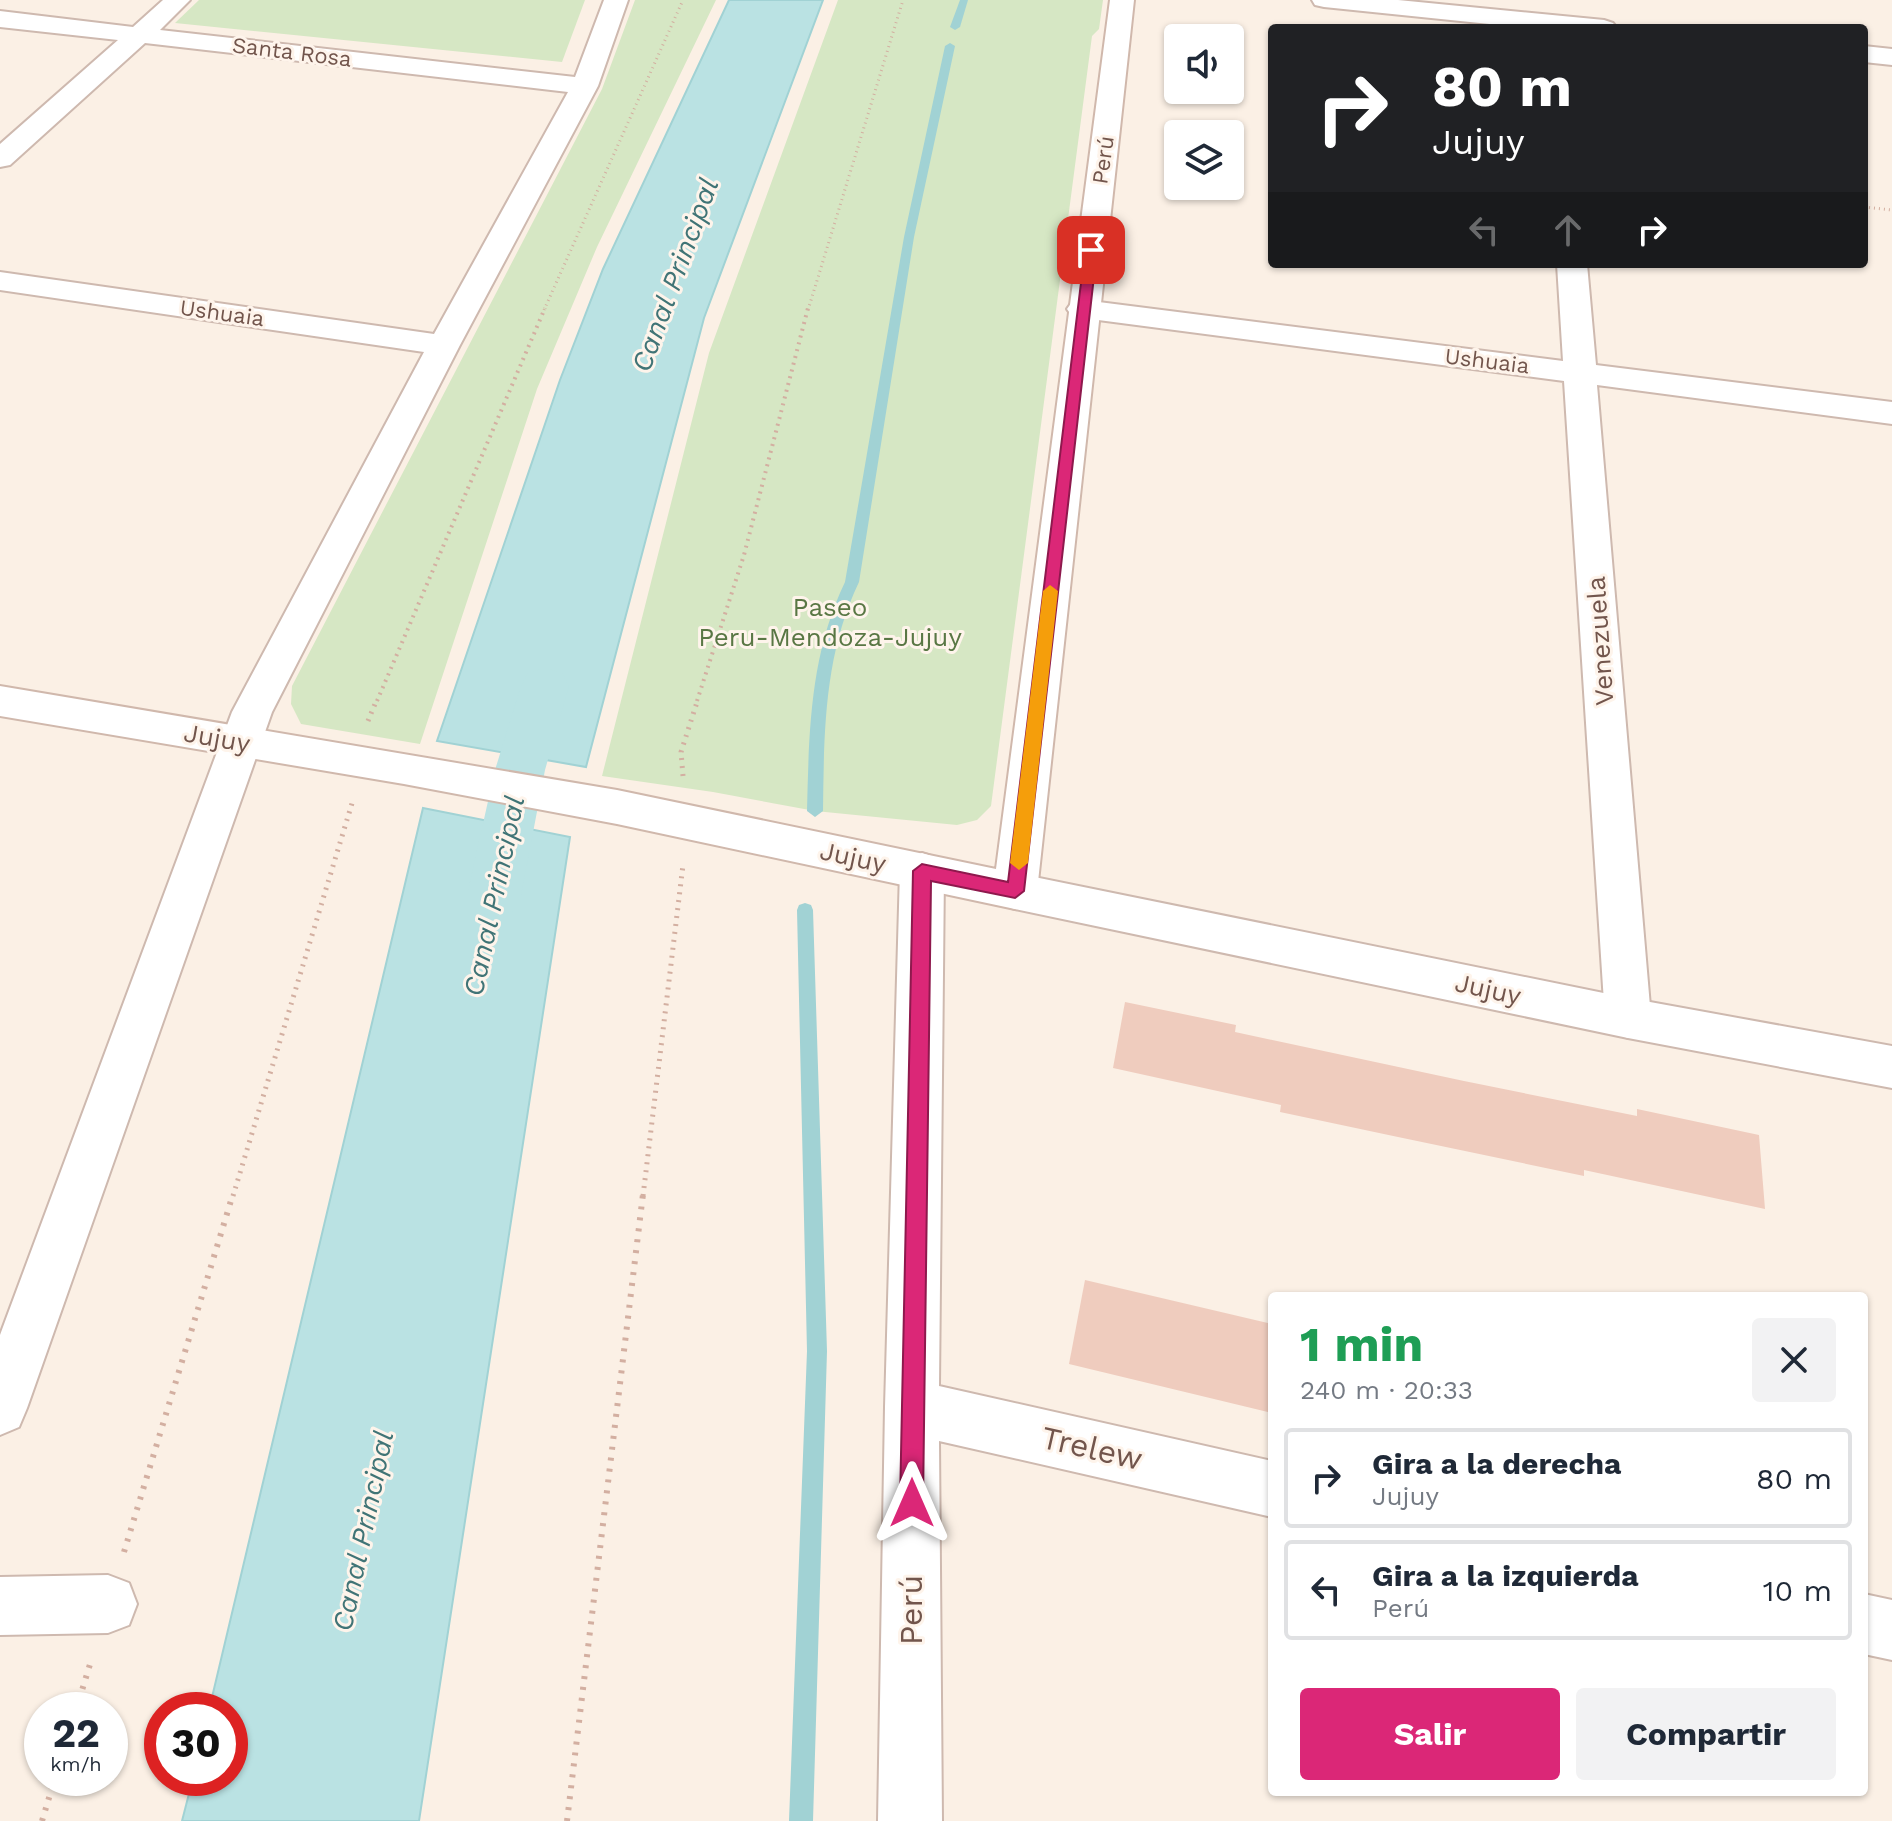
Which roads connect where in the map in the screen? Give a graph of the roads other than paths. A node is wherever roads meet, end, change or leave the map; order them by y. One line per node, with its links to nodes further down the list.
1 (178, 0): 8 (street)
2 (616, 0): 11 (street)
3 (1122, 0): 15 (street, Perú)
4 (1324, 0): 5 (street)
5 (1553, 17): 7 (street)
6 (0, 19): 8 (street, Santa Rosa)
7 (1585, 24)
8 (139, 34): 11 (street, Santa Rosa); 12 (street)
9 (1868, 54): 10 (street)
10 (1892, 57)
11 (585, 86): 16 (street)
12 (0, 159)
13 (1572, 268): 17 (street, Venezuela)
14 (0, 281): 16 (street, Ushuaia)
15 (1083, 309): 17 (street, Ushuaia); 22 (street, Perú)
16 (444, 345): 20 (street)
17 (1580, 373): 18 (street, Ushuaia); 23 (street, Venezuela)
18 (1892, 413)
19 (0, 701): 20 (street, Jujuy)
20 (242, 742): 21 (street, Jujuy); 26 (street)
21 (922, 871): 22 (street, Jujuy); 25 (street, Perú)
22 (1015, 891): 23 (street, Jujuy)
23 (1628, 1018): 24 (street, Jujuy)
24 (1892, 1067)
25 (912, 1407): 27 (street, Trelew); 32 (street, Perú)
26 (0, 1408)
27 (1268, 1488)
28 (108, 1604): 29 (street)
29 (0, 1606)
30 (1868, 1625): 31 (street)
31 (1892, 1630)
32 (910, 1821)

